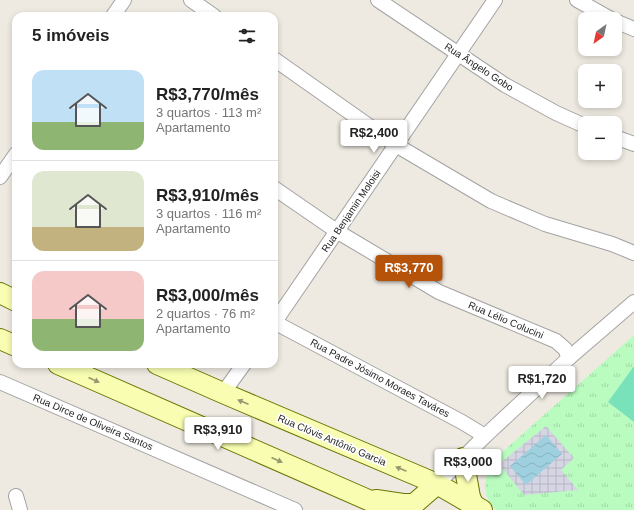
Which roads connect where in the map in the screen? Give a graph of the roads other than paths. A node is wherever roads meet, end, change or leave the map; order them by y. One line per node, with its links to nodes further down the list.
1 (124, 0): 6 (street)
2 (191, 0): 7 (street)
3 (378, 0): 11 (street, Rua Ângelo Gobo)
4 (495, 0): 11 (street, Rua Benjamin Moloisi)
5 (577, 0): 8 (street)
6 (116, 12)
7 (208, 12)
8 (598, 12)
9 (622, 24): 10 (street)
10 (634, 29)
11 (458, 54): 13 (street, Rua Ângelo Gobo); 16 (street, Rua Benjamin Moloisi)
12 (278, 62): 16 (street)
13 (578, 123)
14 (622, 140): 15 (street)
15 (634, 144)
16 (396, 145): 20 (street, Rua Benjamin Moloisi); 21 (street)
17 (12, 160): 18 (street)
18 (0, 177)
19 (278, 191): 20 (street, Rua Lélio Colucini)
20 (338, 232): 25 (street, Rua Benjamin Moloisi); 29 (street, Rua Lélio Colucini)
21 (634, 253)
22 (0, 293): 23 (main road)
23 (12, 299)
24 (634, 302): 29 (street)
25 (278, 316)
26 (278, 324): 35 (street, Rua Padre Jósimo Moraes Taváres)
27 (0, 338): 28 (main road)
28 (12, 344)
29 (569, 358): 35 (street)
30 (67, 368): 39 (main road, one-way to 39)
31 (166, 368): 34 (main road, Rua Clóvis Antônio Garcia)
32 (241, 368): 34 (street)
33 (0, 382): 42 (street, Rua Dirce de Oliveira Santos)
34 (222, 393): 37 (main road, Rua Clóvis Antônio Garcia, one-way to 34)
35 (485, 436): 36 (street)
36 (463, 458): 37 (street); 40 (main road)
37 (437, 484): 39 (main road); 40 (main road, Rua Clóvis Antônio Garcia)
38 (16, 496): 41 (street)
39 (366, 498): 43 (main road)
40 (478, 508)
41 (20, 510)
42 (295, 510)
43 (391, 510)

